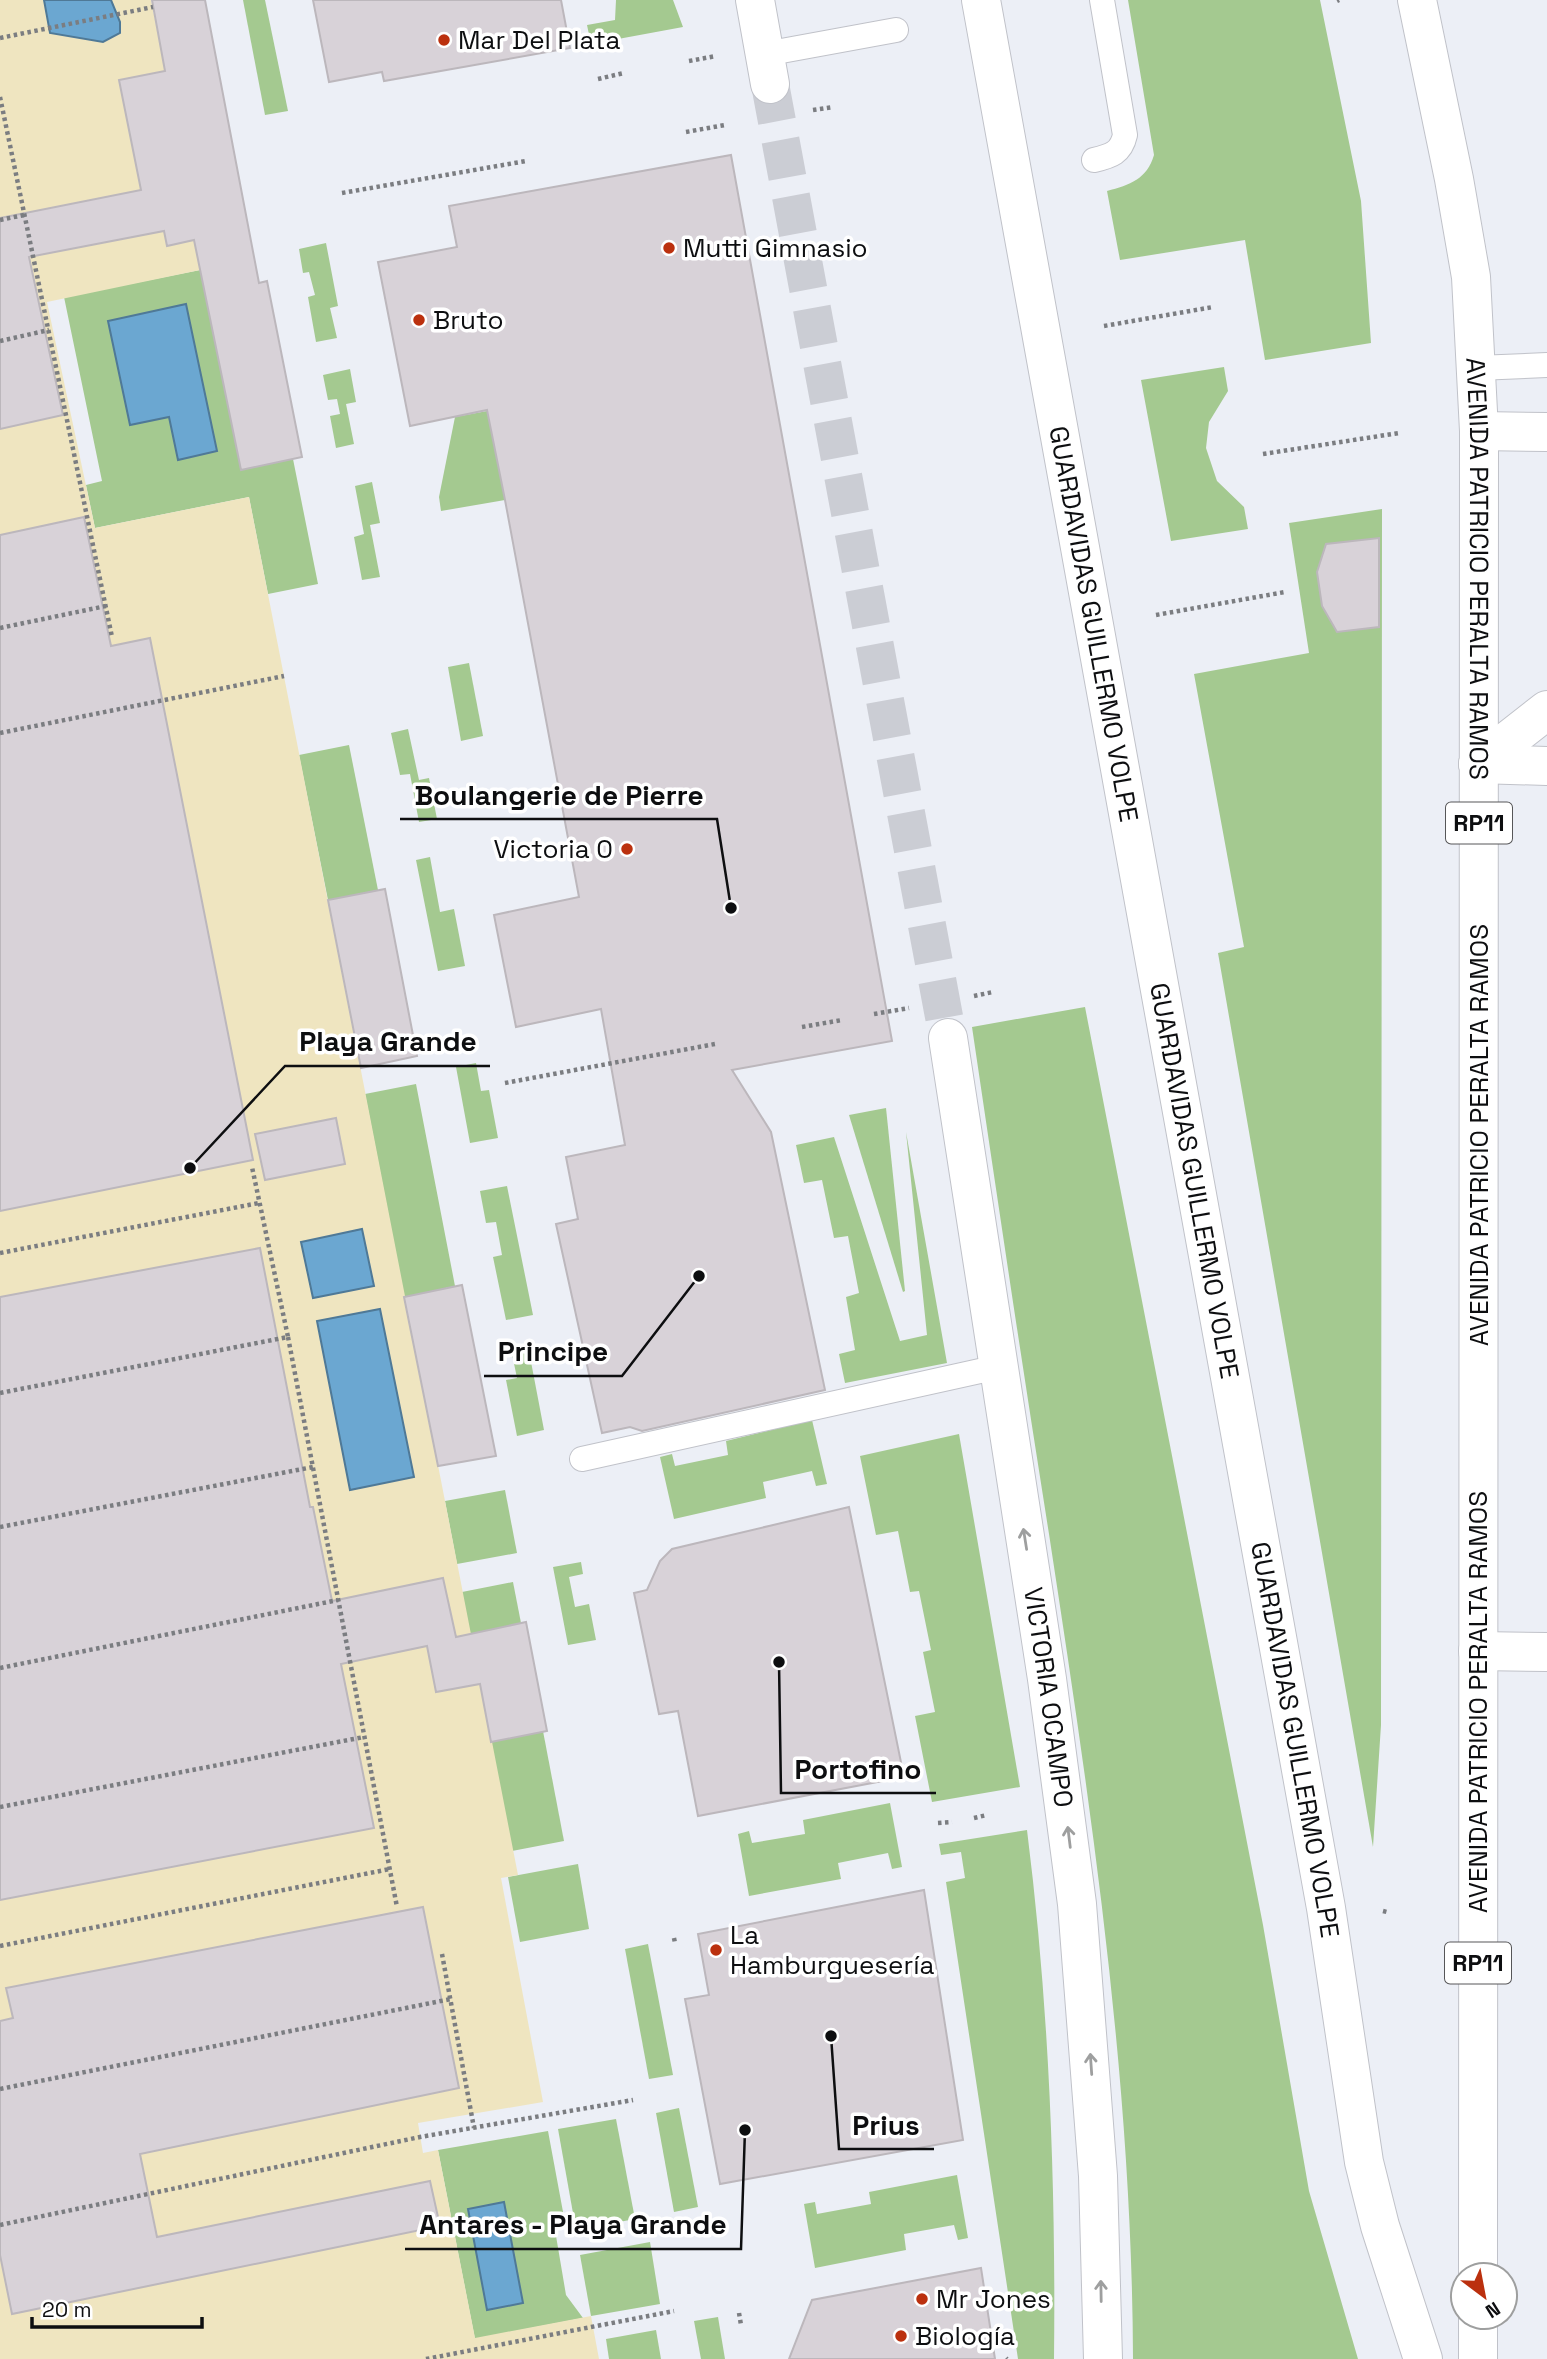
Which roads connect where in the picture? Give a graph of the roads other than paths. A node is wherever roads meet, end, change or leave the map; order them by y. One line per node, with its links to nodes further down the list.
1 (755, 0): 6 (main road)
2 (981, 0): 23 (main road, GUARDAVIDAS GUILLERMO VOLPE)
3 (1101, 0): 7 (lane)
4 (1417, 0): 9 (main road, AVENIDA PATRICIO PERALTA RAMOS / RP11)
5 (896, 30): 6 (lane)
6 (767, 69)
7 (1094, 160)
8 (1547, 365): 9 (lane)
9 (1477, 368): 10 (main road, AVENIDA PATRICIO PERALTA RAMOS / RP11)
10 (1479, 431): 11 (main road); 13 (main road, AVENIDA PATRICIO PERALTA RAMOS / RP11)
11 (1547, 432)
12 (1547, 710): 13 (main road)
13 (1478, 764): 14 (main road); 18 (main road, AVENIDA PATRICIO PERALTA RAMOS / RP11)
14 (1547, 766)
15 (948, 1038): 16 (main road, VICTORIA OCAMPO)
16 (998, 1367): 17 (lane); 22 (main road, VICTORIA OCAMPO, one-way to 16)
17 (582, 1459)
18 (1478, 1651): 19 (main road); 20 (main road, AVENIDA PATRICIO PERALTA RAMOS / RP11)
19 (1547, 1652)
20 (1478, 2261)
21 (1478, 2331): 24 (main road)
22 (1102, 2359)
23 (1423, 2359)
24 (1478, 2359)

